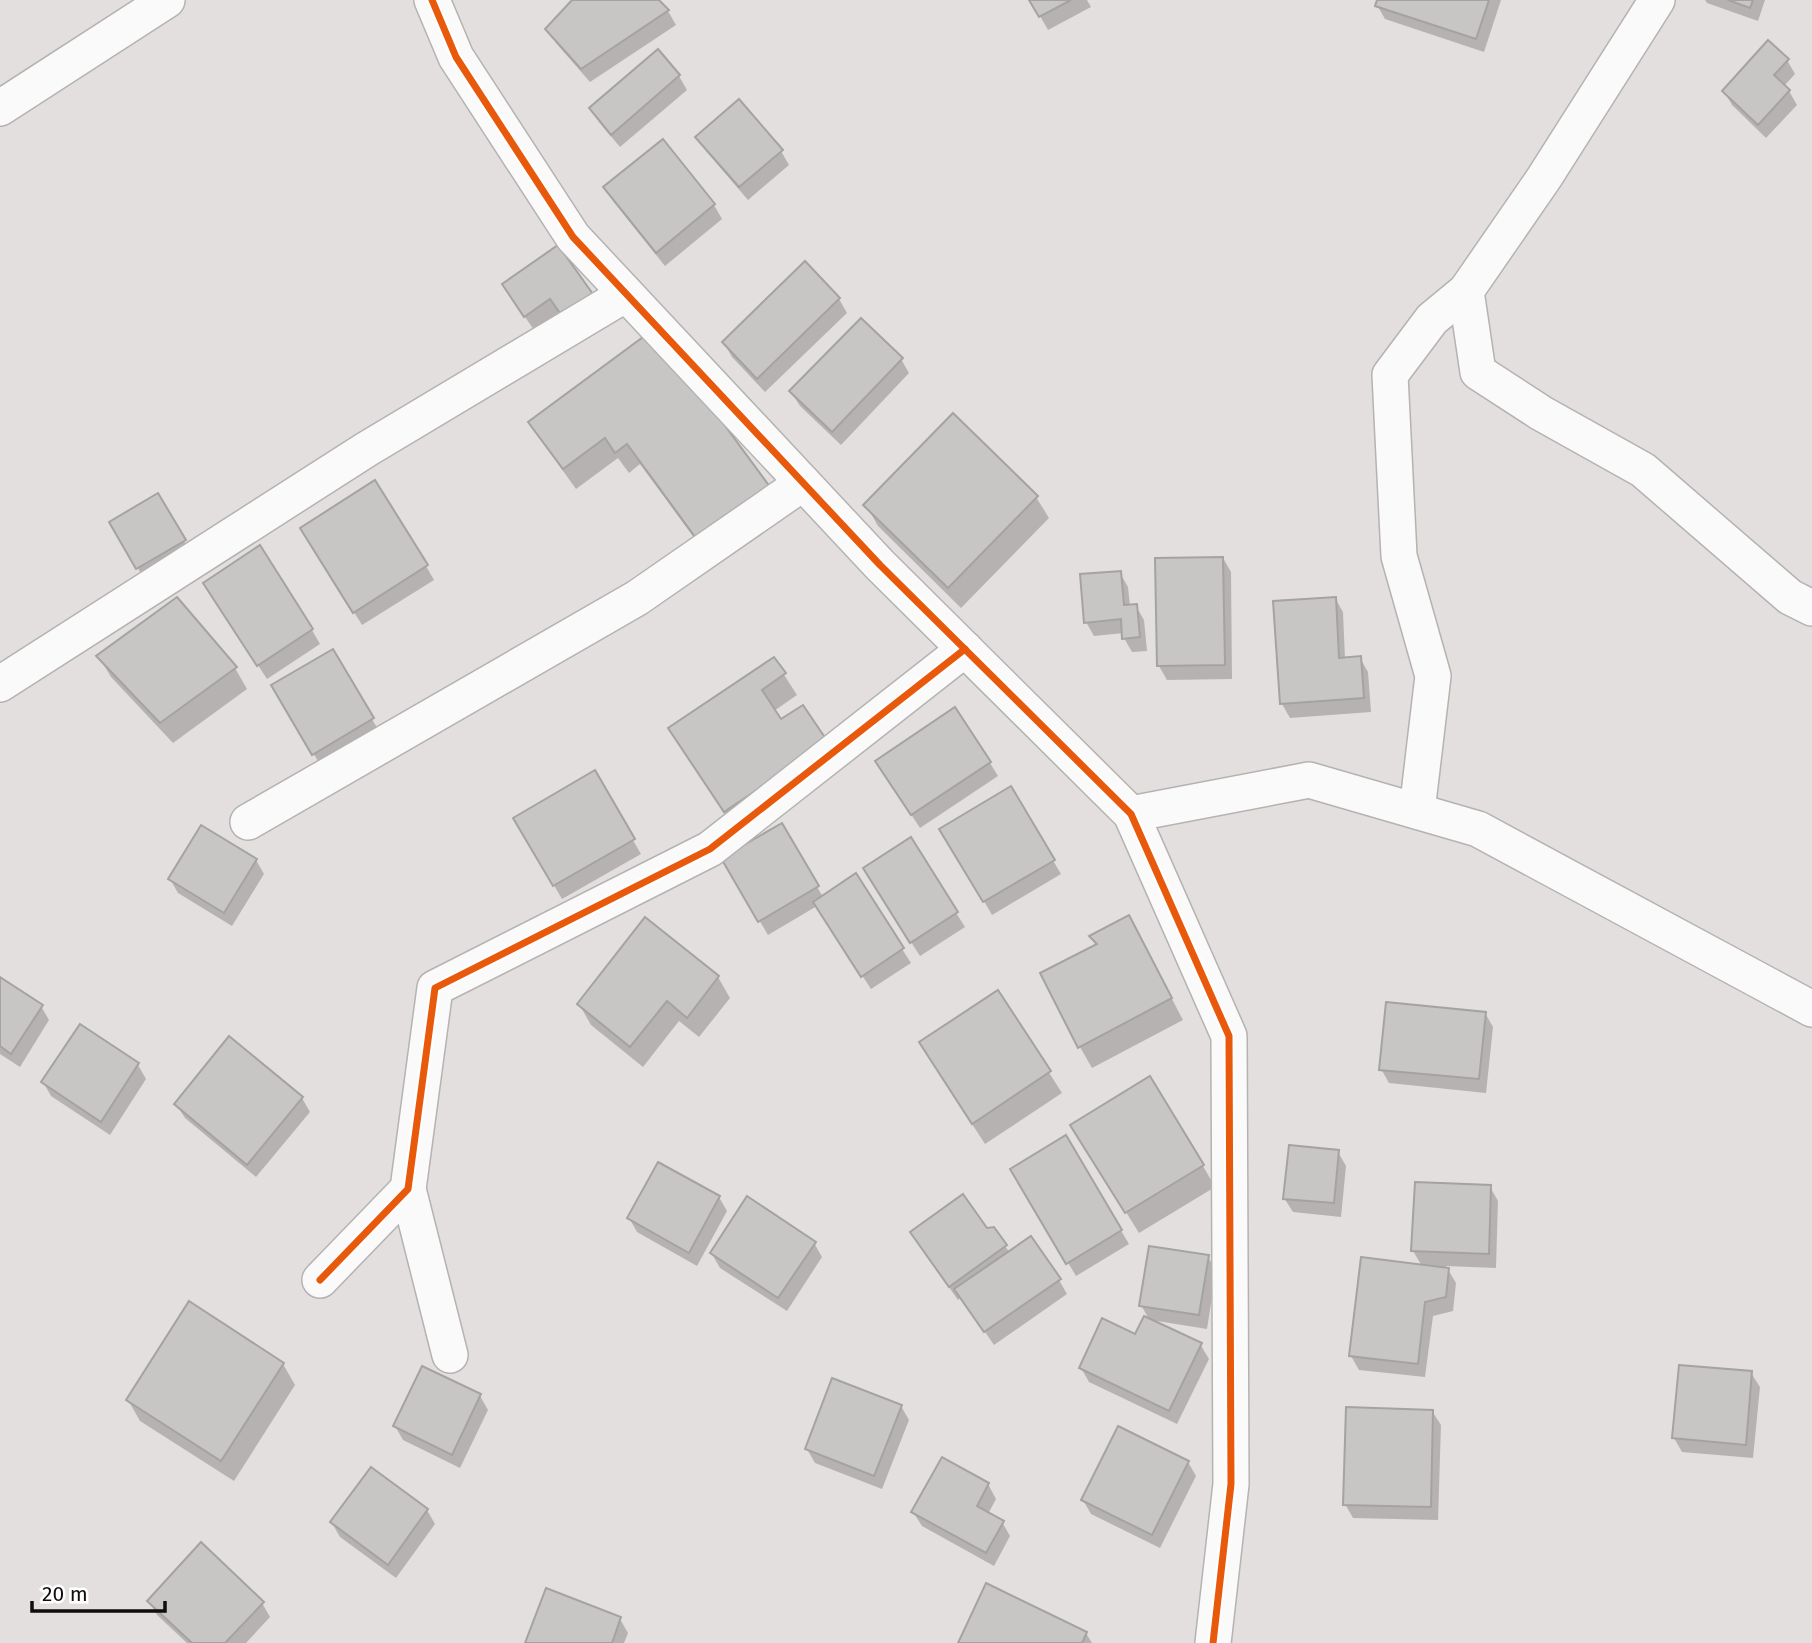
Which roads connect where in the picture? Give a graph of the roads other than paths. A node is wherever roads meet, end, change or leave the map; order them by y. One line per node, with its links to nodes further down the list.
1 (167, 0): 4 (street)
2 (432, 0): 6 (street)
3 (1657, 0): 5 (street)
4 (0, 108)
5 (1466, 292): 8 (street); 11 (street)
6 (626, 294): 7 (street); 10 (street)
7 (803, 483): 9 (street); 13 (street)
8 (1812, 608)
9 (965, 649): 12 (street); 15 (street)
10 (0, 684)
11 (1417, 811): 12 (street); 14 (street)
12 (1131, 814): 18 (street)
13 (248, 822)
14 (1812, 1009)
15 (408, 1189): 16 (street); 17 (street)
16 (320, 1280)
17 (450, 1355)
18 (1213, 1643)

